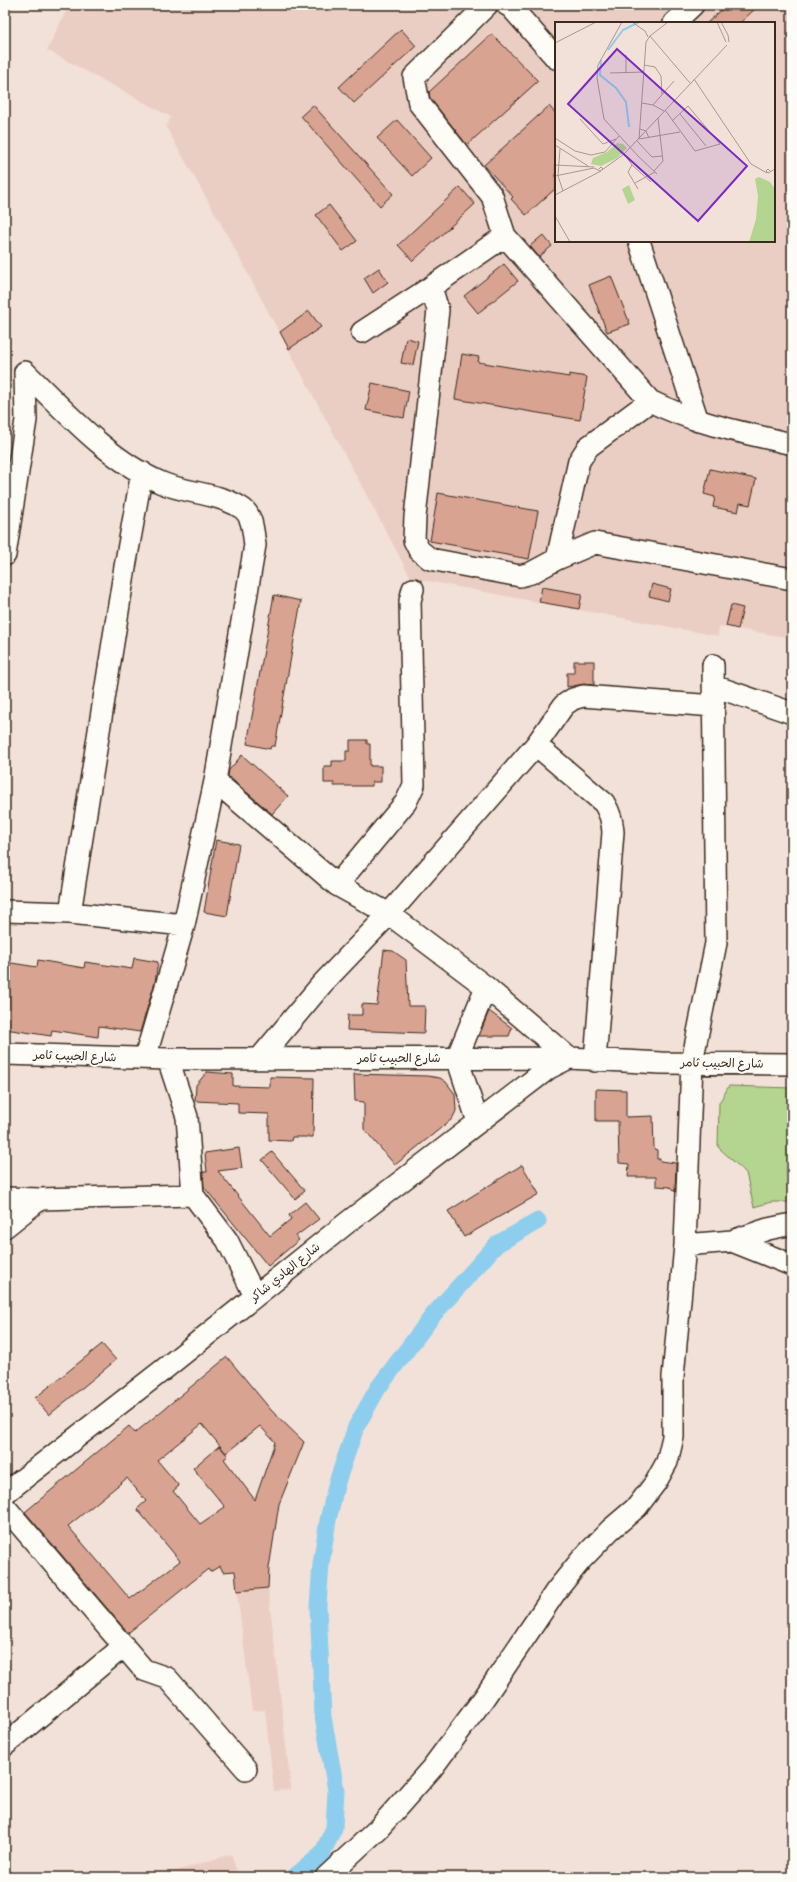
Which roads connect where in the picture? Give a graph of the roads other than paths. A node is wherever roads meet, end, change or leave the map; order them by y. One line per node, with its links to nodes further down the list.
1 (487, 5): 6 (street)
2 (507, 5): 5 (street)
3 (693, 5): 4 (street)
4 (675, 22)
5 (555, 57)
6 (505, 236): 8 (street); 10 (street)
7 (639, 242): 11 (street)
8 (431, 287): 9 (street); 15 (street)
9 (362, 332)
10 (650, 401): 11 (street); 15 (street)
11 (698, 421): 12 (street)
12 (792, 444)
13 (142, 472): 14 (street); 23 (street); 26 (street)
14 (5, 555)
15 (557, 559): 16 (street)
16 (792, 579)
17 (412, 589): 24 (street)
18 (713, 665): 19 (street)
19 (714, 686): 20 (street); 21 (street)
20 (714, 706): 22 (street); 37 (street)
21 (792, 713)
22 (536, 745): 27 (street); 36 (street)
23 (214, 781): 24 (street); 28 (street)
24 (337, 885): 27 (street)
25 (5, 911): 26 (street)
26 (70, 913): 28 (street)
27 (389, 914): 29 (street); 33 (street)
28 (184, 925): 31 (street)
29 (486, 987): 34 (street); 35 (street)
30 (5, 1054): 31 (street, شارع الحبيب ثامر)
31 (145, 1058): 32 (street, شارع الحبيب ثامر)
32 (168, 1058): 33 (street, شارع الحبيب ثامر); 40 (street)
33 (260, 1058): 34 (street, شارع الحبيب ثامر)
34 (457, 1058): 35 (street, شارع الحبيب ثامر); 39 (street)
35 (570, 1058): 36 (street, شارع الحبيب ثامر); 39 (street, شارع الهادي شاكر)
36 (594, 1061): 37 (street, شارع الحبيب ثامر)
37 (692, 1062): 38 (street, شارع الحبيب ثامر); 46 (street)
38 (792, 1064)
39 (478, 1122): 48 (street, شارع الهادي شاكر)
40 (193, 1195): 42 (street); 48 (street)
41 (5, 1198): 42 (street)
42 (40, 1199): 44 (street)
43 (792, 1224): 45 (street)
44 (5, 1227)
45 (732, 1240): 46 (street); 47 (street)
46 (685, 1245): 54 (street)
47 (792, 1265)
48 (255, 1296): 49 (street, شارع الهادي شاكر)
49 (5, 1492)
50 (5, 1507): 51 (street)
51 (124, 1646): 52 (street); 53 (street)
52 (5, 1745)
53 (246, 1769)
54 (326, 1877)

